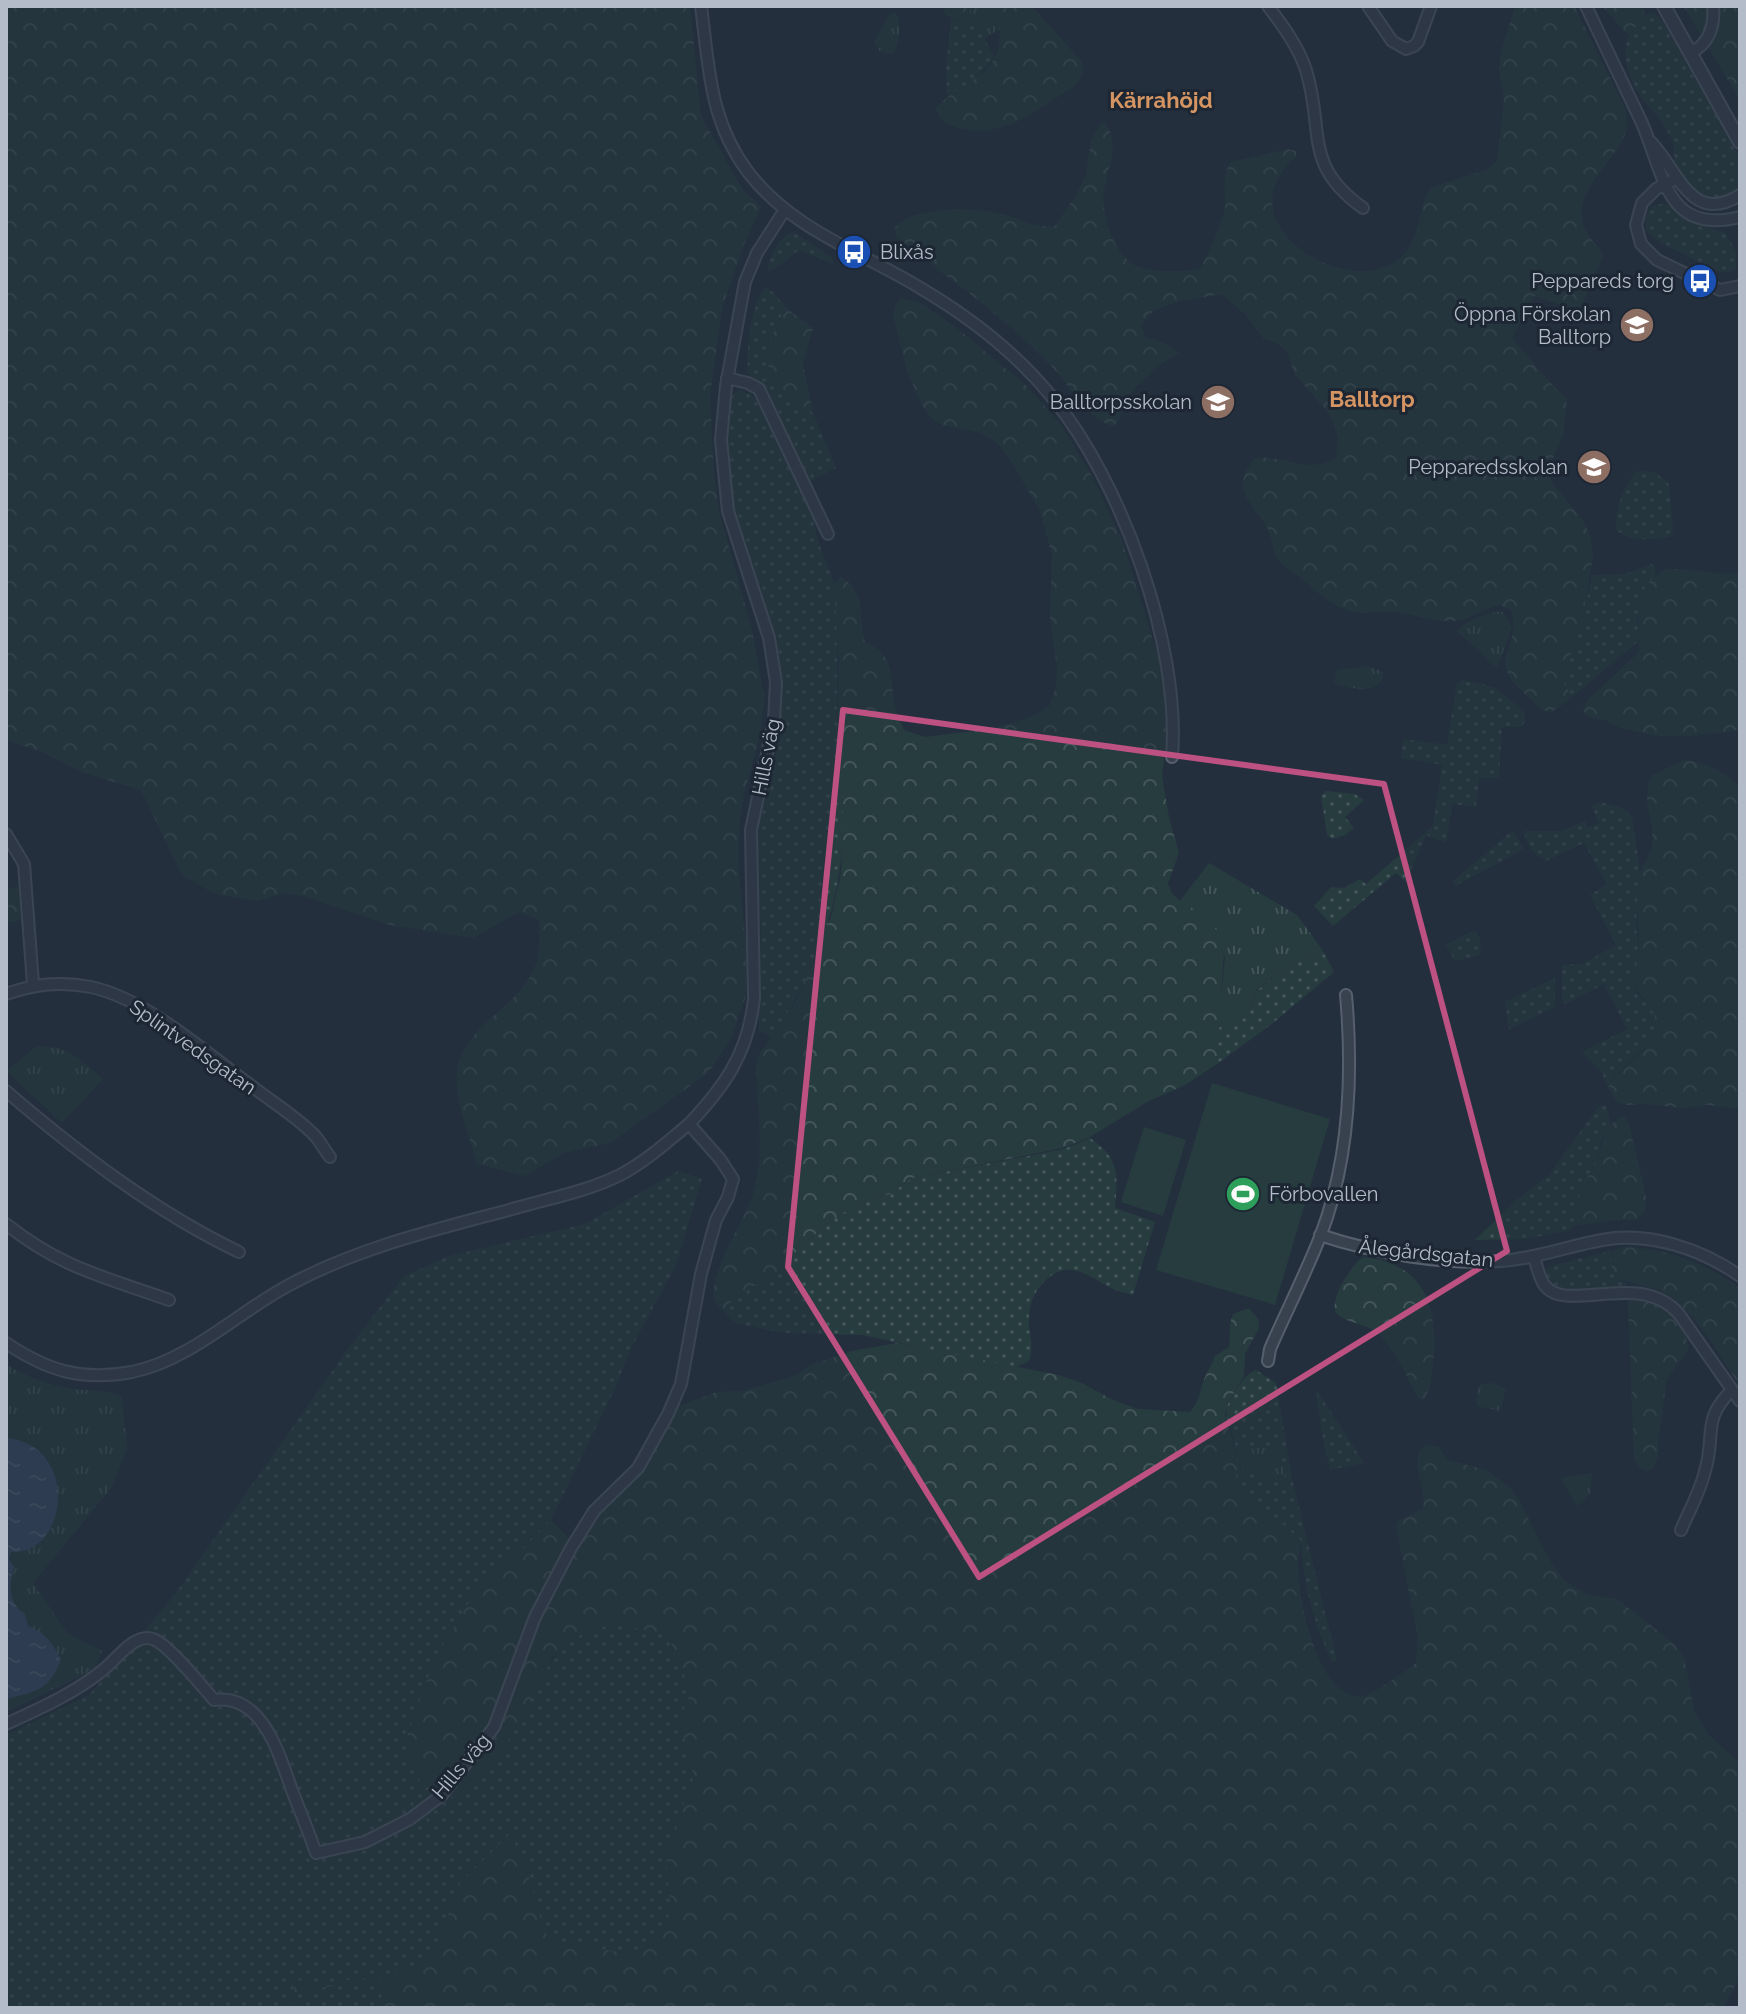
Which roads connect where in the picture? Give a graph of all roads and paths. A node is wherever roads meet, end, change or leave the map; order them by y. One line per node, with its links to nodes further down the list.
1 (701, 6): 15 (street)
2 (1268, 6): 14 (street)
3 (1368, 6): 4 (street)
4 (1431, 6)
5 (1586, 6): 9 (street)
6 (1664, 6): 8 (street)
7 (1713, 6): 8 (street)
8 (1690, 53): 10 (street)
9 (1649, 140): 11 (street); 12 (street)
10 (1740, 142)
11 (1677, 178): 12 (street); 13 (street)
12 (1664, 185): 16 (street); 17 (street)
13 (1740, 195)
14 (1363, 208)
15 (784, 211): 18 (street, Hills väg); 20 (street)
16 (1740, 217)
17 (1740, 286)
18 (727, 378): 19 (street); 26 (street, Hills väg)
19 (828, 534)
20 (1172, 757)
21 (6, 834): 22 (street)
22 (33, 984): 23 (street, Splintvedsgatan); 27 (street, Splintvedsgatan)
23 (6, 994)
24 (1346, 995): 29 (street)
25 (6, 1091): 30 (street)
26 (689, 1124): 34 (street, Hills väg); 39 (street, Hills väg)
27 (330, 1157)
28 (6, 1224): 33 (street)
29 (1320, 1235): 31 (street, Ålegårdsgatan); 35 (street)
30 (239, 1252)
31 (1534, 1257): 32 (street, Ålegårdsgatan); 36 (street)
32 (1740, 1276)
33 (169, 1300)
34 (6, 1343)
35 (1268, 1361)
36 (1732, 1390): 37 (street); 38 (street)
37 (1740, 1401)
38 (1681, 1530)
39 (6, 1724)

